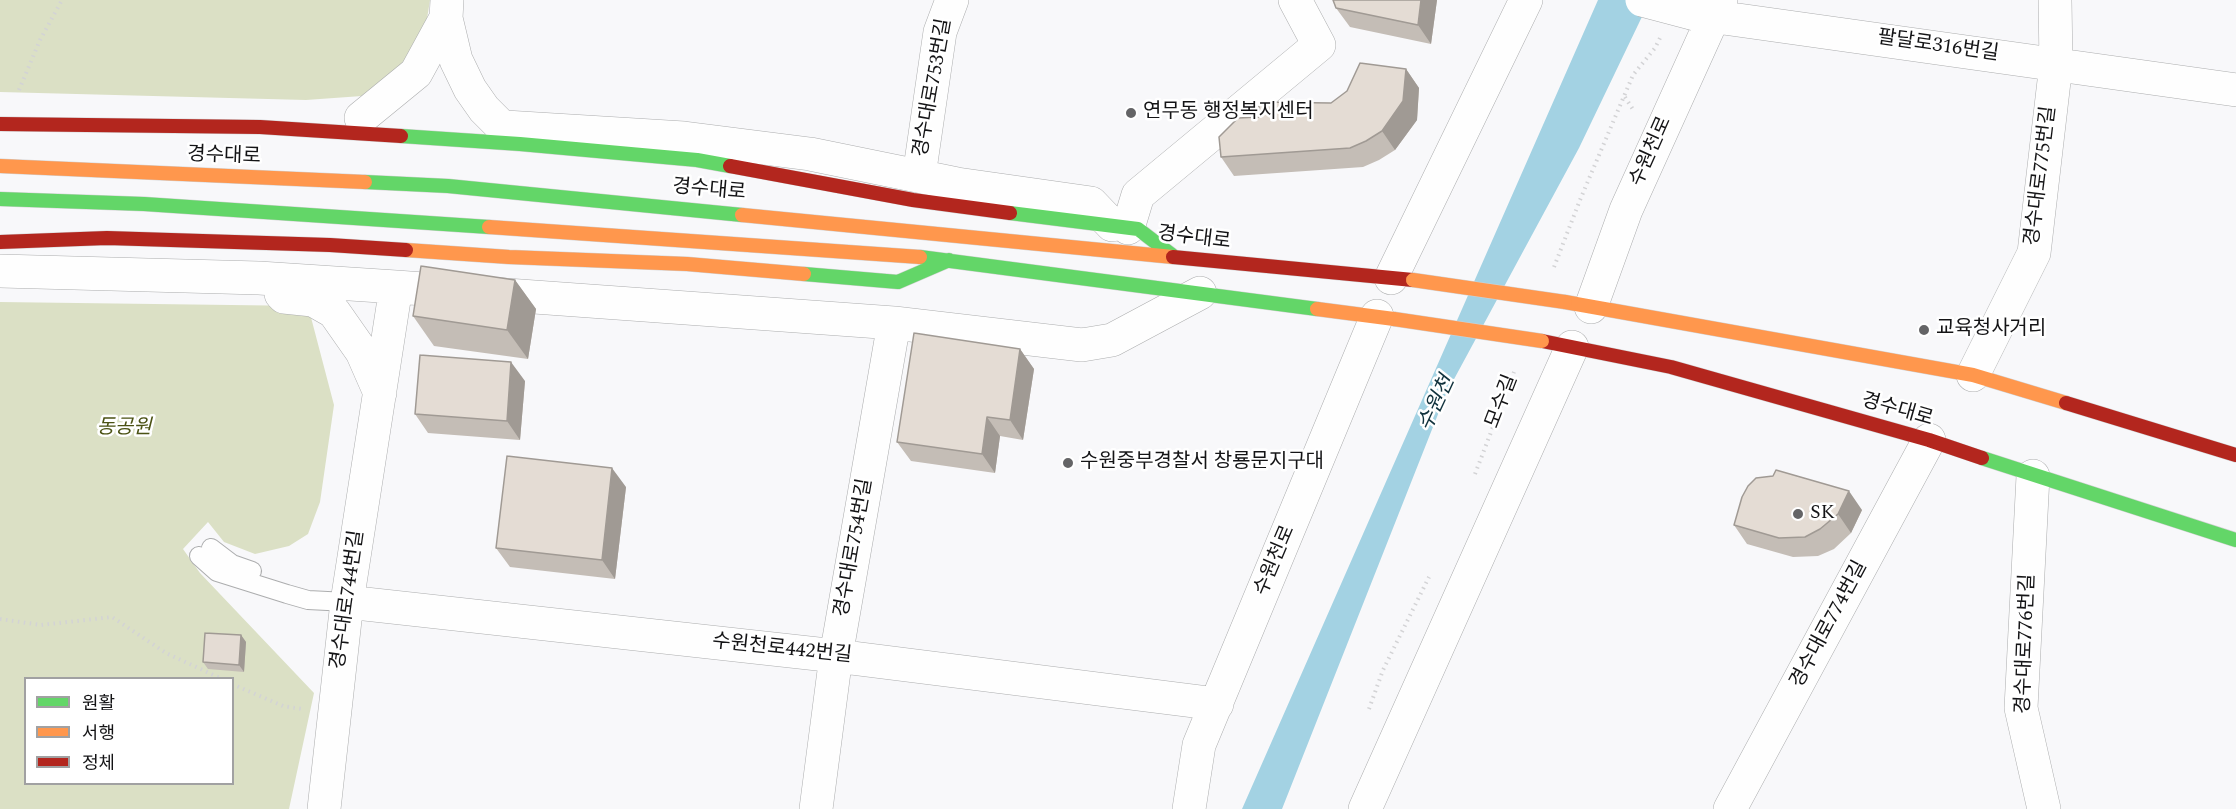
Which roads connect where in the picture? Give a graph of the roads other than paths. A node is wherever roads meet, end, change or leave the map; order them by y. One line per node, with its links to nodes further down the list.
1 (952, 0): 15 (street, 경수대로753번길)
2 (1295, 0): 17 (street)
3 (1526, 0): 23 (street)
4 (1642, 0): 7 (street, 팔달로316번길, bridge)
5 (2055, 0): 8 (street, 경수대로775번길)
6 (447, 9): 10 (street); 13 (street)
7 (1710, 10): 8 (street, 팔달로316번길); 26 (street, 수원천로)
8 (2056, 64): 9 (street, 팔달로316번길); 30 (street, 경수대로775번길)
9 (2236, 90)
10 (361, 118): 12 (street); 13 (street)
11 (2, 124): 12 (main road)
12 (73, 125): 17 (main road)
13 (502, 127): 15 (street)
14 (0, 166): 19 (main road, 경수대로)
15 (918, 176): 17 (street)
16 (0, 199): 20 (main road)
17 (1120, 226): 19 (main road)
18 (0, 242): 20 (main road)
19 (1172, 255): 23 (main road, 경수대로)
20 (951, 260): 25 (main road)
21 (0, 271): 22 (street)
22 (259, 278): 24 (street); 31 (street)
23 (1402, 279): 26 (main road, 경수대로, bridge)
24 (396, 287): 28 (street); 31 (street, 경수대로744번길)
25 (1200, 293): 27 (main road); 28 (street)
26 (1578, 304): 30 (main road)
27 (1386, 317): 29 (main road, 경수대로, bridge); 39 (street, 수원천로)
28 (894, 323): 38 (street, 경수대로754번길)
29 (1557, 344): 32 (main road, 경수대로); 43 (street)
30 (1973, 375): 33 (main road)
31 (380, 393): 37 (street, 경수대로744번길)
32 (1929, 440): 34 (main road, 경수대로); 44 (street, 경수대로774번길)
33 (2236, 455)
34 (2033, 476): 35 (main road, 경수대로); 45 (street, 경수대로776번길)
35 (2236, 540)
36 (205, 552): 37 (lane)
37 (347, 602): 38 (street, 수원천로442번길); 40 (street, 경수대로744번길)
38 (836, 656): 39 (street, 수원천로442번길); 41 (street, 경수대로754번길)
39 (1216, 704): 42 (street, 수원천로)
40 (324, 809)
41 (816, 809)
42 (1189, 809)
43 (1365, 809)
44 (1730, 809)
45 (2044, 809)

